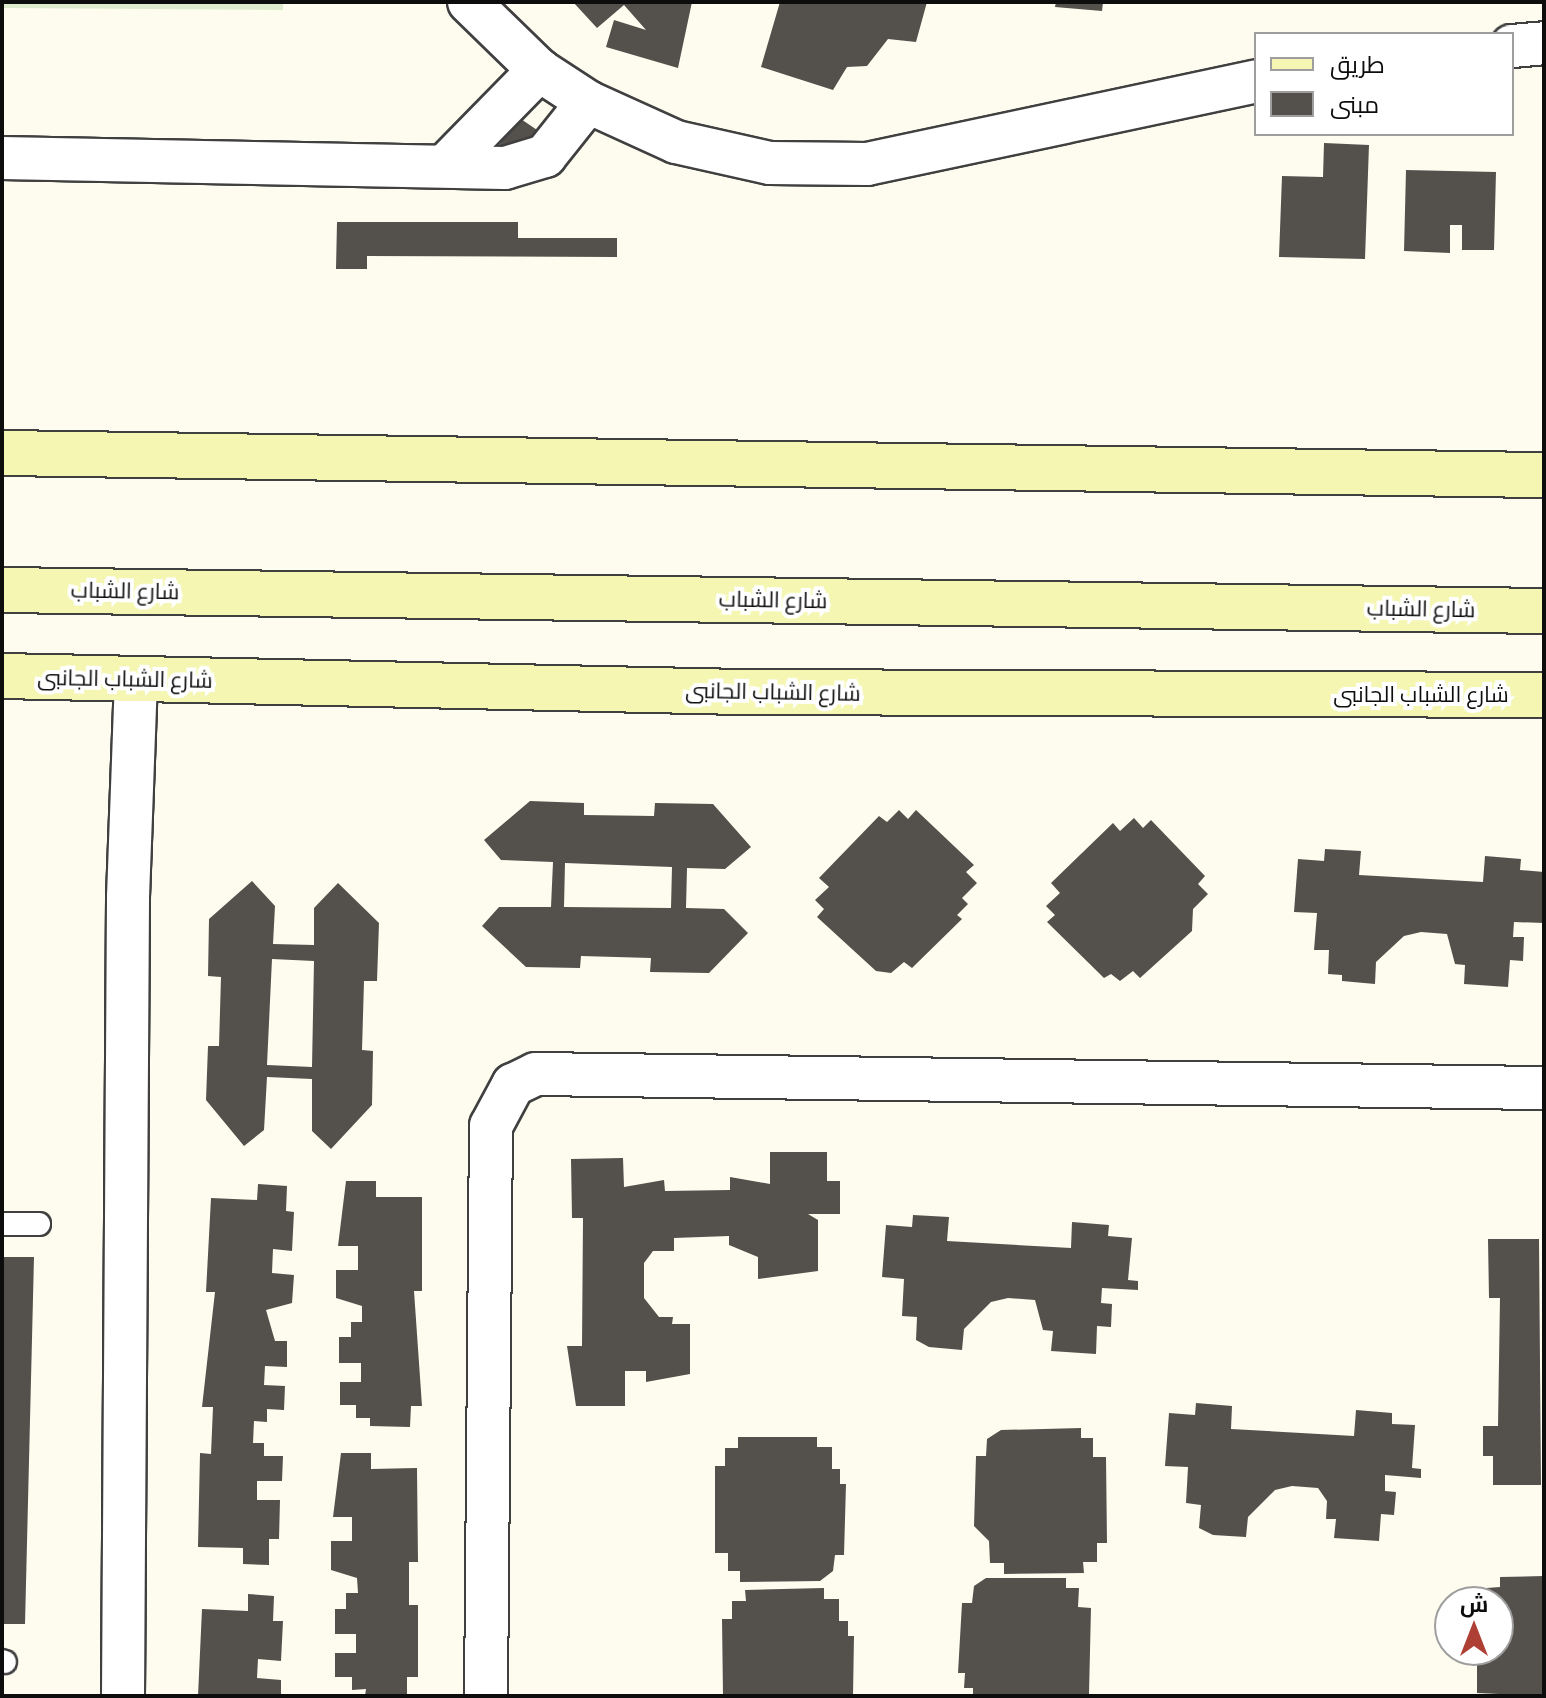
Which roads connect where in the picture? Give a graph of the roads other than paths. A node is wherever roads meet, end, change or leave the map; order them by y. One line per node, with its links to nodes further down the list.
1 (469, 2): 4 (street)
2 (1544, 43): 3 (street)
3 (1514, 46)
4 (539, 70): 6 (street); 8 (street)
5 (1254, 81): 6 (street)
6 (588, 102): 8 (street)
7 (2, 158): 8 (street)
8 (447, 164)
9 (2, 453): 10 (main road)
10 (1544, 475)
11 (2, 590): 12 (main road, شارع الشباب)
12 (1544, 611)
13 (2, 676): 14 (main road, شارع الشباب الجانبى)
14 (136, 679): 15 (main road, شارع الشباب الجانبى); 19 (street)
15 (1544, 695)
16 (1544, 1088): 20 (street)
17 (2, 1224): 18 (lane)
18 (39, 1224)
19 (123, 1696)
20 (486, 1696)

